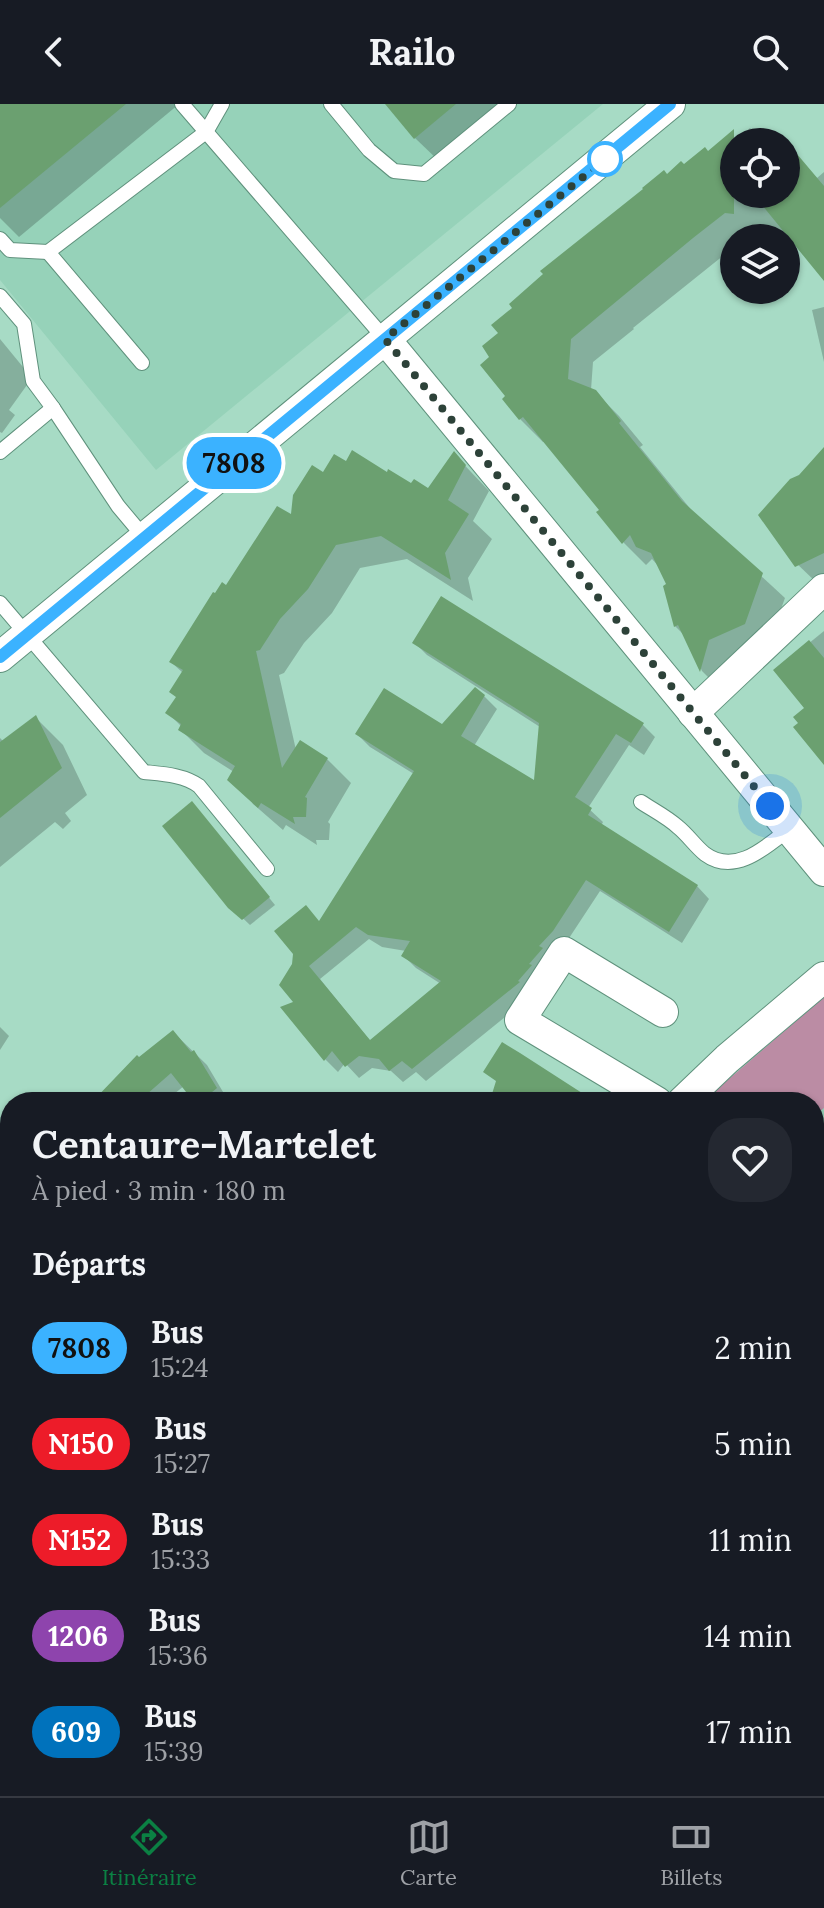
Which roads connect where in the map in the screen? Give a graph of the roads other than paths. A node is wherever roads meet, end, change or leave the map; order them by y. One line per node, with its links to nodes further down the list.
1 (182, 104): 6 (lane)
2 (222, 104): 6 (lane)
3 (331, 104): 4 (lane)
4 (509, 104)
5 (670, 104): 10 (street)
6 (206, 132): 8 (lane); 10 (lane)
7 (0, 239): 8 (lane)
8 (48, 252): 11 (lane)
9 (0, 296): 12 (lane)
10 (385, 339): 14 (street); 19 (street)
11 (142, 363)
12 (53, 408): 13 (lane); 14 (lane)
13 (0, 452)
14 (144, 537): 17 (street)
15 (824, 589): 19 (street)
16 (0, 603): 17 (lane)
17 (28, 634): 18 (street); 22 (lane)
18 (0, 657)
19 (693, 713): 21 (street)
20 (641, 802): 21 (lane)
21 (789, 829): 23 (street)
22 (267, 869)
23 (824, 871)
24 (824, 977): 27 (street)
25 (663, 1012): 26 (street)
26 (640, 1092)
27 (692, 1092)

